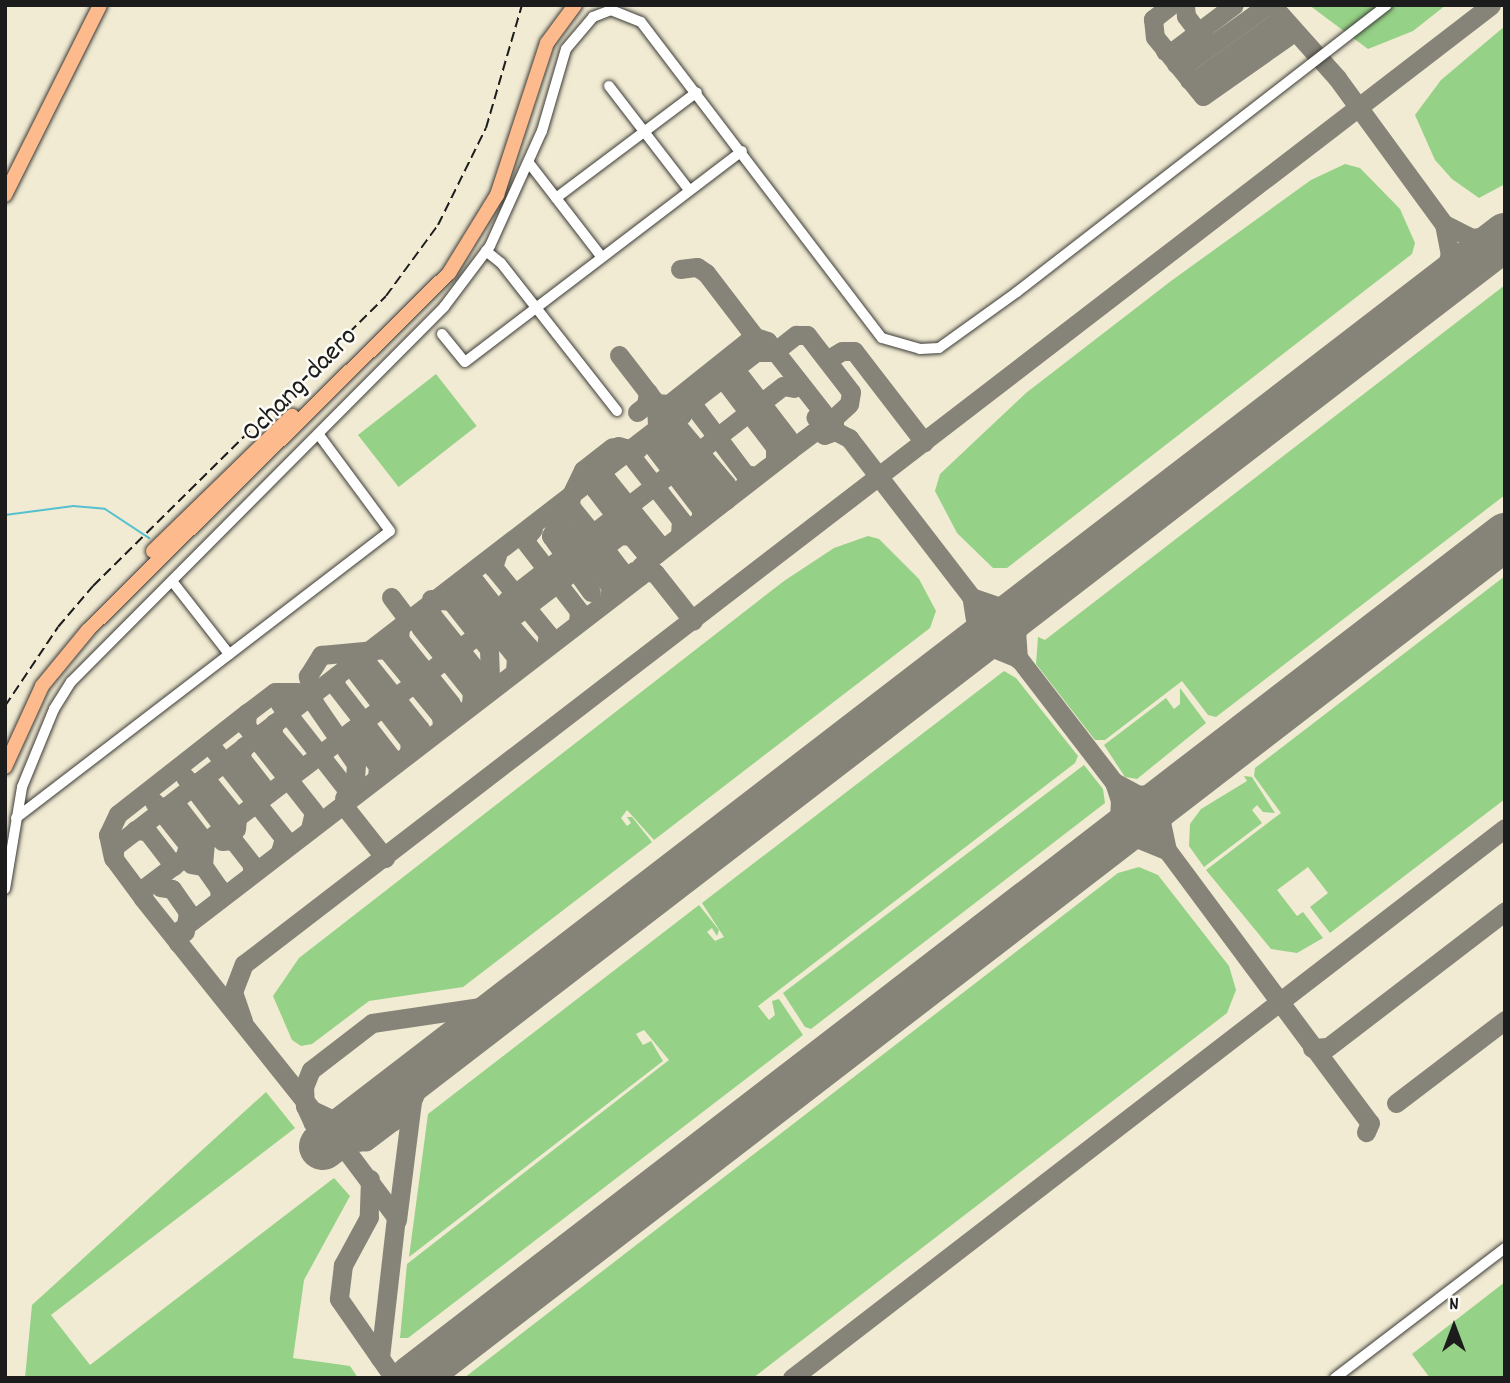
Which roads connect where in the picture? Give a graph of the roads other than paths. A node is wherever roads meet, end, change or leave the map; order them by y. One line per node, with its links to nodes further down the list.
1 (100, 5): 11 (main road)
2 (565, 5): 19 (main road, Ochang-daero)
3 (575, 5): 19 (main road, Ochang-daero)
4 (1387, 5): 8 (street)
5 (608, 86): 7 (street)
6 (697, 92): 7 (street); 8 (street); 9 (street)
7 (644, 130): 10 (street); 12 (street)
8 (741, 150): 10 (street)
9 (529, 163): 12 (street); 13 (street)
10 (689, 190): 14 (street)
11 (5, 195)
12 (556, 198): 14 (street)
13 (486, 251): 15 (street); 18 (street)
14 (601, 256): 15 (street)
15 (537, 308): 16 (street); 17 (street)
16 (442, 334)
17 (617, 411)
18 (319, 435): 21 (street); 22 (street)
19 (174, 537): 20 (main road, Ochang-daero)
20 (151, 560): 23 (main road, Ochang-daero); 24 (main road, Ochang-daero)
21 (172, 581): 22 (street); 25 (street)
22 (229, 654): 25 (street)
23 (5, 741)
24 (5, 767)
25 (16, 818): 26 (street)
26 (5, 889)
27 (1505, 1248): 28 (street)
28 (1335, 1378)

